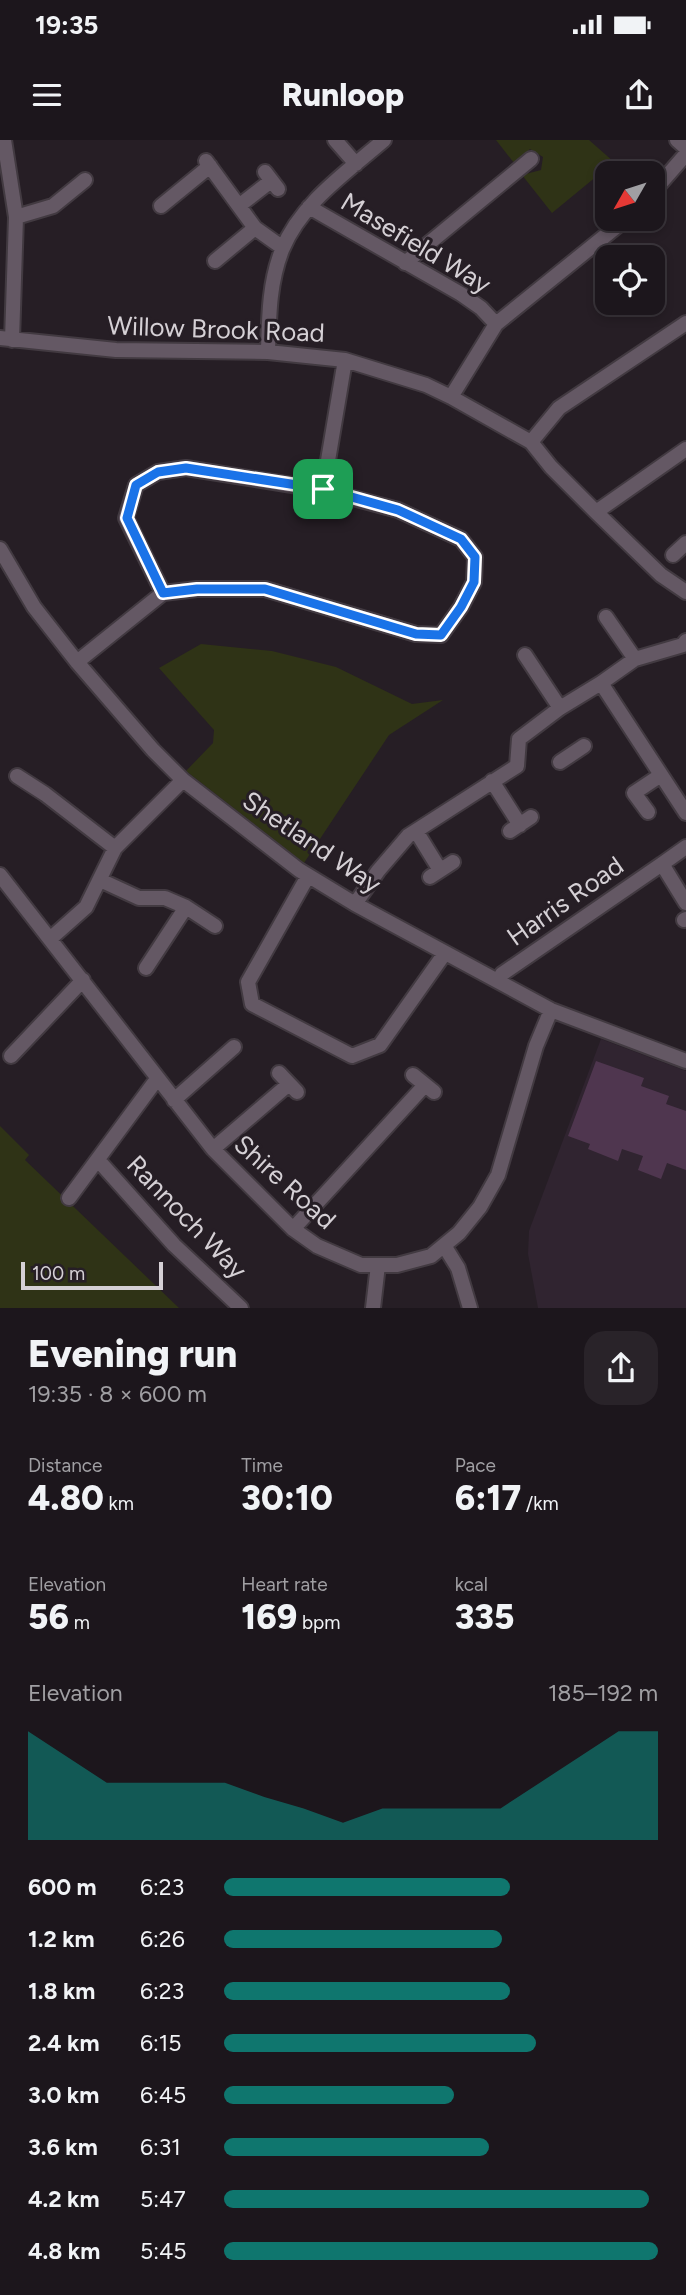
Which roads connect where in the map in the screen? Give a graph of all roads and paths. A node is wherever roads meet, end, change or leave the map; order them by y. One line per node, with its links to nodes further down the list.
1 (4, 140): 15 (street)
2 (335, 140): 8 (street)
3 (384, 140): 8 (street)
4 (677, 140): 5 (street)
5 (686, 148)
6 (686, 153): 9 (street)
7 (531, 159): 20 (street)
8 (356, 164): 14 (street)
9 (665, 178)
10 (85, 180): 15 (street)
11 (271, 181): 13 (street)
12 (168, 205): 13 (street)
13 (240, 205): 16 (street)
14 (309, 206): 18 (street); 20 (street, Masefield Way)
15 (16, 217): 23 (street)
16 (255, 228): 18 (street); 19 (street)
17 (611, 231): 22 (street)
18 (283, 248): 24 (street)
19 (215, 261)
20 (405, 263): 22 (street, Masefield Way)
21 (686, 323): 27 (street)
22 (496, 324): 26 (street)
23 (6, 339): 24 (street, Willow Brook Road)
24 (268, 352): 25 (street, Willow Brook Road)
25 (345, 359): 26 (street, Willow Brook Road); 29 (street)
26 (451, 397): 27 (street, Willow Brook Road)
27 (531, 442): 30 (street, Willow Brook Road)
28 (686, 449): 30 (street)
29 (323, 489): 35 (street); 35 (street)
30 (596, 512): 34 (street, Willow Brook Road)
31 (686, 543): 33 (street)
32 (0, 549): 40 (street, Shetland Way)
33 (673, 555)
34 (686, 592)
35 (163, 593): 40 (street)
36 (606, 617): 38 (street)
37 (685, 646): 38 (street)
38 (635, 659): 41 (street)
39 (532, 660): 42 (street)
40 (77, 662): 47 (street, Shetland Way)
41 (601, 683): 42 (street); 45 (street)
42 (560, 708): 48 (street)
43 (584, 746): 44 (street)
44 (560, 762)
45 (661, 775): 49 (street); 50 (street)
46 (17, 776): 54 (street)
47 (183, 780): 54 (street); 57 (street, Shetland Way)
48 (492, 781): 51 (street); 52 (street)
49 (648, 812)
50 (686, 813)
51 (520, 824)
52 (416, 831): 55 (street); 61 (street)
53 (686, 847): 56 (street, Harris Road)
54 (115, 848): 58 (street)
55 (453, 862)
56 (662, 864): 60 (street, Harris Road); 68 (street, Harris Road)
57 (308, 876): 61 (street, Shetland Way); 65 (street)
58 (100, 880): 62 (street); 64 (street)
59 (2, 881): 64 (street, Shire Road)
60 (686, 903)
61 (355, 904): 65 (street, Shetland Way)
62 (186, 906): 63 (street); 66 (street)
63 (210, 918)
64 (50, 939): 67 (street, Shire Road)
65 (445, 953): 68 (street, Shetland Way)
66 (146, 968)
67 (83, 980): 71 (street); 74 (street, Shire Road)
68 (499, 981): 69 (street, Shetland Way)
69 (551, 1010): 72 (street, Shetland Way); 81 (street, Shire Road)
70 (232, 1054): 76 (street)
71 (11, 1056)
72 (686, 1061)
73 (413, 1075): 80 (street)
74 (157, 1079): 76 (street, Shire Road); 78 (street, Rannoch Way)
75 (288, 1083): 77 (street)
76 (174, 1100): 77 (street, Shire Road)
77 (213, 1149): 80 (street, Shire Road)
78 (98, 1160): 79 (street, Rannoch Way); 83 (street, Rannoch Way)
79 (69, 1198)
80 (293, 1229): 82 (street, Shire Road)
81 (445, 1247): 82 (street, Shire Road); 85 (street)
82 (379, 1265): 84 (street)
83 (241, 1308)
84 (373, 1308)
85 (470, 1308)

